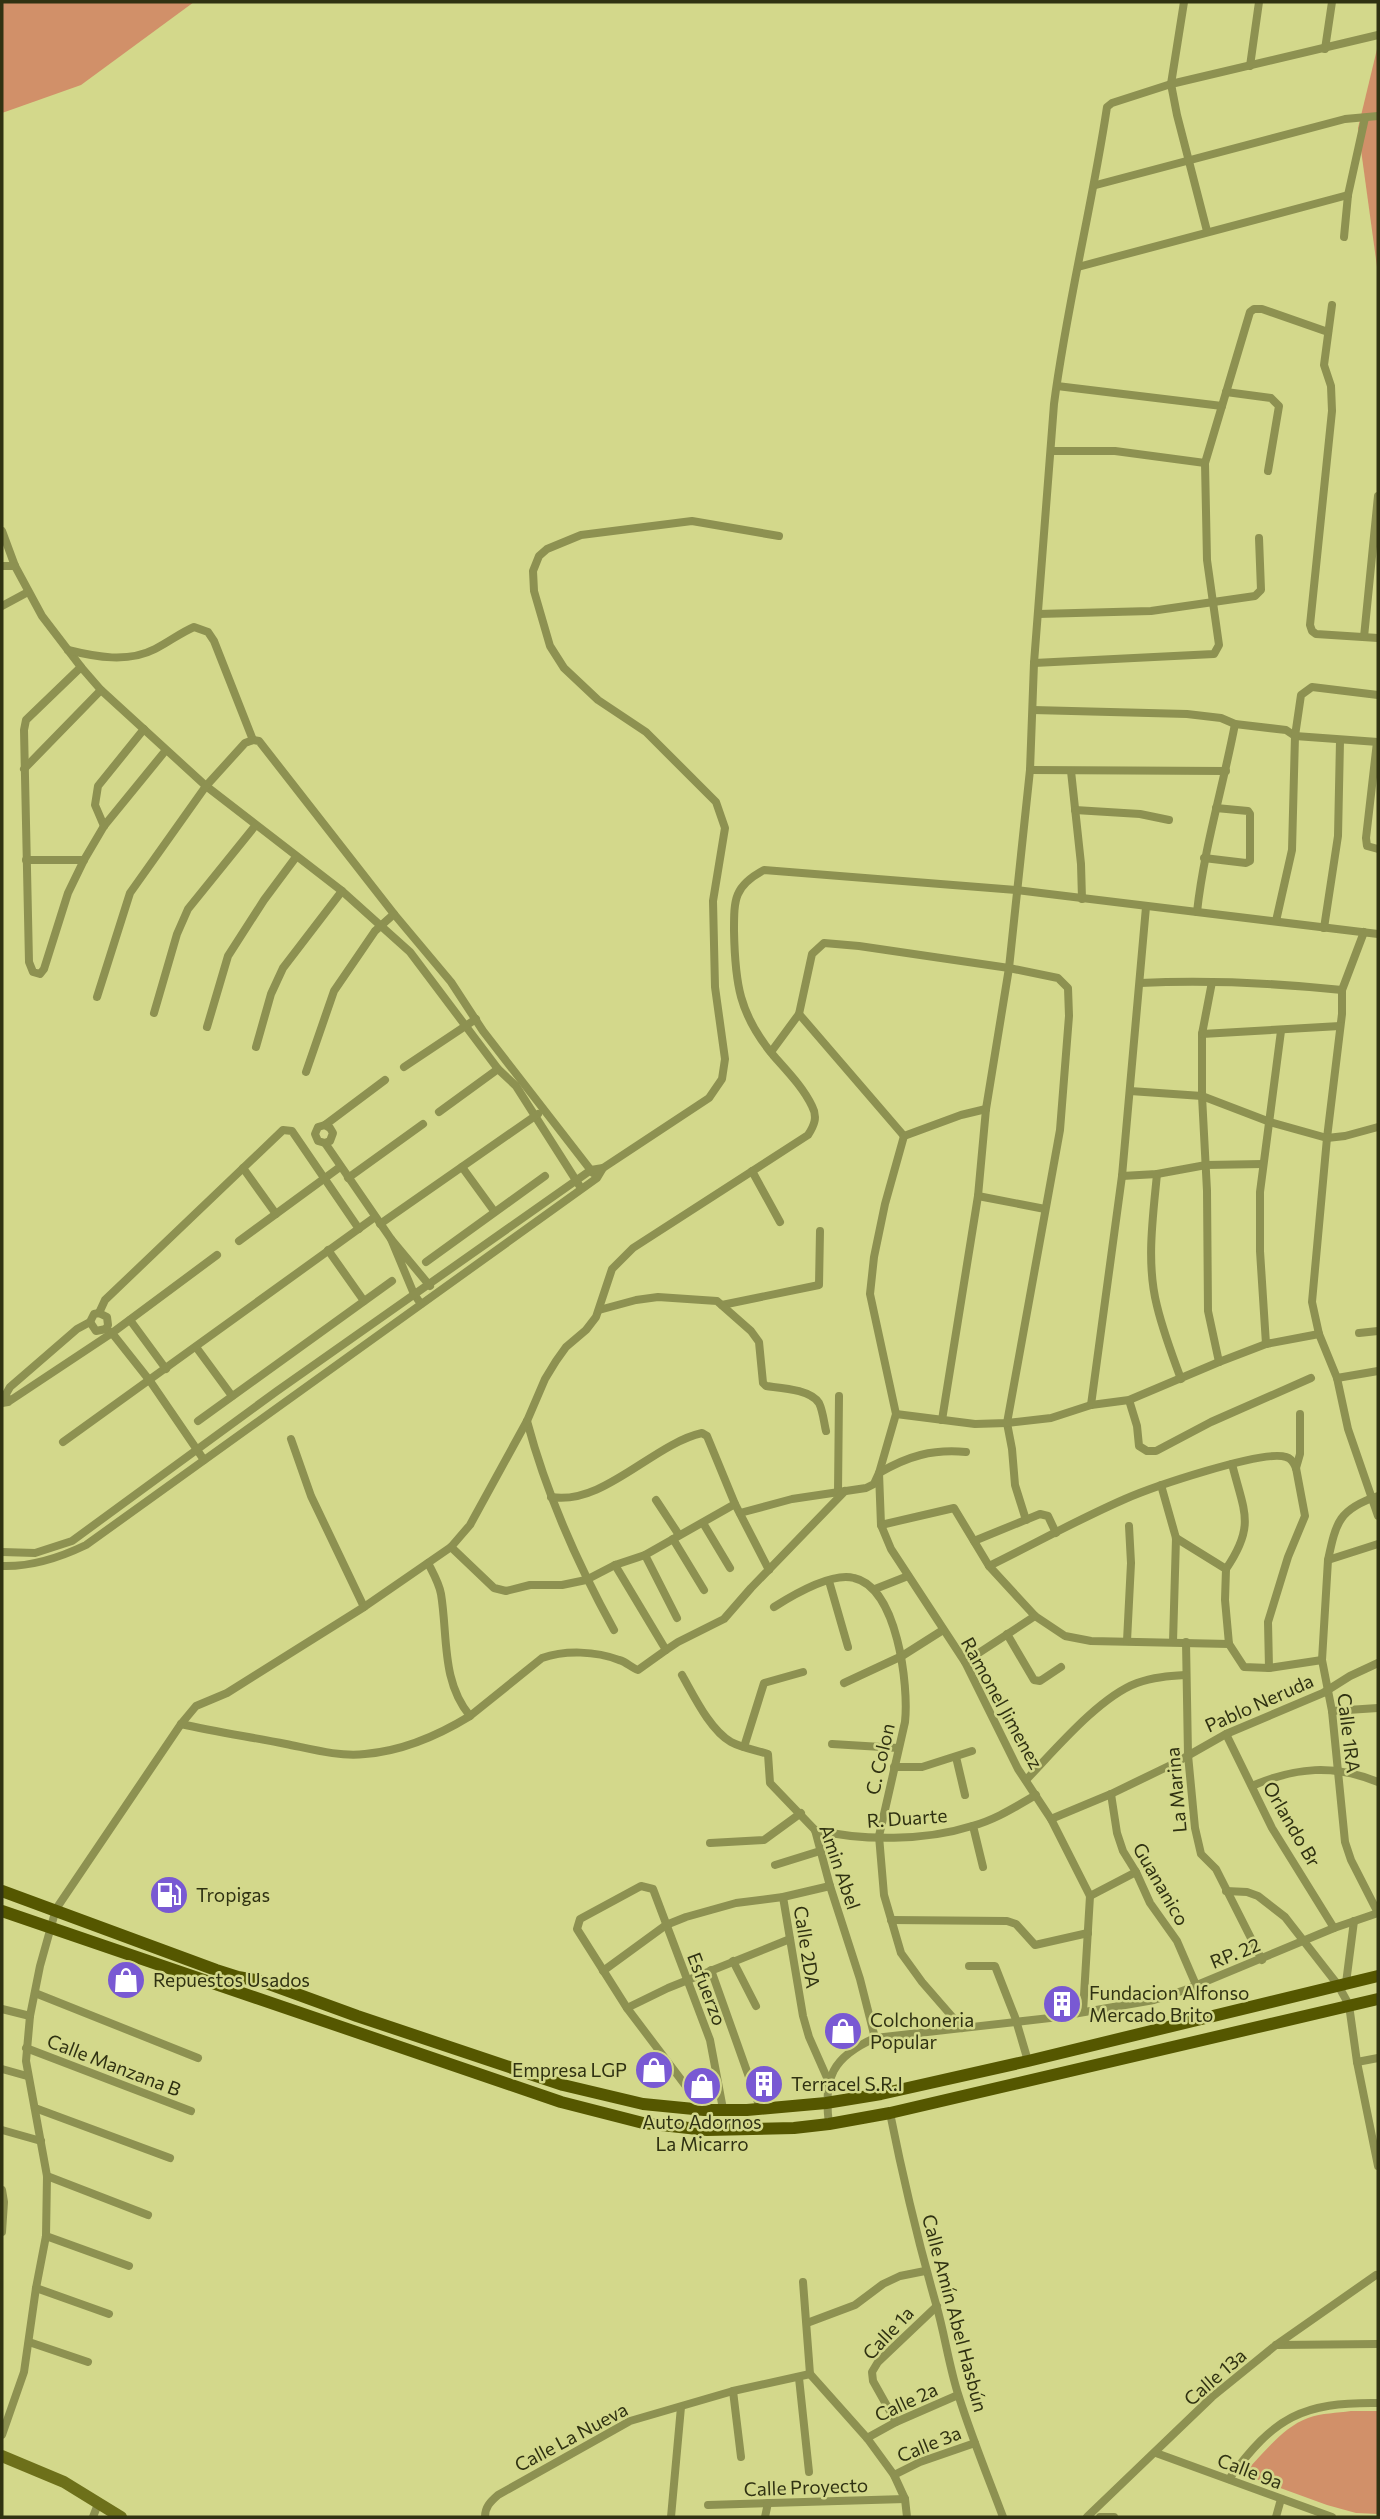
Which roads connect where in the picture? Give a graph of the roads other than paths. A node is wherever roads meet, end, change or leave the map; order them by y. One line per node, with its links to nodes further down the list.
1 (1184, 2): 7 (street)
2 (1259, 2): 6 (street)
3 (1332, 2): 5 (street)
4 (1378, 35): 5 (street)
5 (1325, 49): 6 (street)
6 (1250, 66): 7 (street)
7 (1171, 84): 10 (street); 11 (street)
8 (1378, 116): 9 (street)
9 (1365, 118): 10 (street); 12 (street)
10 (1189, 162): 11 (street); 13 (street)
11 (1096, 185): 15 (street)
12 (1348, 195): 13 (street); 14 (street)
13 (1207, 231): 15 (street)
14 (1344, 237)
15 (1078, 267): 18 (street)
16 (1332, 305): 17 (street)
17 (1328, 332): 19 (street); 35 (street)
18 (1057, 386): 20 (street); 21 (street)
19 (1226, 392): 20 (street); 23 (street)
20 (1222, 406): 22 (street)
21 (1051, 452): 22 (street); 34 (street)
22 (1205, 463): 32 (street)
23 (1268, 471)
24 (1378, 496): 25 (street)
25 (1378, 507): 35 (street)
26 (2, 531): 30 (street)
27 (779, 536): 113 (street)
28 (1259, 538): 32 (street)
29 (2, 566): 30 (street)
30 (15, 566): 31 (street)
31 (28, 592): 33 (street); 37 (street)
32 (1213, 603): 34 (street); 38 (street)
33 (2, 606)
34 (1038, 614): 38 (street)
35 (1364, 637): 36 (street)
36 (1378, 638)
37 (68, 650): 39 (street); 46 (street)
38 (1034, 663): 42 (street)
39 (82, 667): 40 (street); 50 (street)
40 (101, 690): 44 (street); 50 (street)
41 (1378, 695): 45 (street)
42 (1032, 710): 43 (street); 51 (street)
43 (1235, 724): 45 (street); 53 (street)
44 (144, 729): 49 (street); 58 (street)
45 (1295, 736): 47 (street); 71 (street)
46 (253, 740): 54 (street); 70 (street)
47 (1340, 741): 48 (street); 73 (street)
48 (1378, 742): 60 (street)
49 (166, 750): 54 (street); 58 (street)
50 (23, 769): 63 (street)
51 (1030, 771): 52 (street); 65 (street)
52 (1071, 771): 53 (street); 56 (street)
53 (1226, 771): 55 (street)
54 (206, 786): 59 (street); 80 (street)
55 (1216, 808): 62 (street); 62 (street)
56 (1075, 810): 57 (street); 67 (street)
57 (1169, 820)
58 (104, 826): 64 (street)
59 (255, 826): 61 (street); 81 (street)
60 (1378, 849)
61 (296, 857): 66 (street); 86 (street)
62 (1204, 858): 69 (street)
63 (26, 860): 64 (street); 64 (street)
64 (84, 860)
65 (1016, 890): 67 (street); 76 (street); 90 (street)
66 (342, 891): 72 (street); 89 (street)
67 (1082, 899): 68 (street)
68 (1146, 907): 69 (street); 78 (street)
69 (1196, 912): 71 (street)
70 (394, 914): 72 (street); 83 (street)
71 (1276, 921): 73 (street)
72 (381, 925): 84 (street); 93 (street)
73 (1324, 928): 74 (street)
74 (1364, 932): 75 (street); 79 (street)
75 (1378, 934)
76 (1009, 968): 82 (street); 98 (street); 125 (street)
77 (1212, 982): 78 (street); 79 (street); 88 (street)
78 (1140, 983): 95 (street)
79 (1342, 990): 85 (street)
80 (97, 997)
81 (154, 1013)
82 (799, 1014): 90 (street); 105 (street)
83 (476, 1019): 84 (street); 97 (street)
84 (465, 1026): 91 (street); 92 (street)
85 (1340, 1026): 87 (street); 106 (street)
86 (207, 1027)
87 (1281, 1031): 88 (street); 101 (street)
88 (1202, 1034): 96 (street)
89 (256, 1047)
90 (771, 1052): 115 (street)
91 (404, 1067)
92 (498, 1069): 99 (street); 100 (street)
93 (306, 1072)
94 (384, 1080): 103 (street)
95 (1130, 1091): 96 (street); 118 (street)
96 (1202, 1096): 101 (street); 109 (street)
97 (545, 1109): 100 (street); 114 (street)
98 (986, 1109): 105 (street); 124 (street)
99 (439, 1112)
100 (537, 1115): 111 (street); 122 (street)
101 (1270, 1122): 106 (street); 108 (street)
102 (423, 1124): 120 (street)
103 (325, 1125): 107 (street); 107 (street)
104 (1378, 1127): 106 (street)
105 (904, 1136): 167 (street)
106 (1327, 1138): 151 (street)
107 (325, 1143): 110 (street)
108 (1263, 1164): 109 (street); 152 (street)
109 (1206, 1165): 116 (street); 154 (street)
110 (340, 1167): 119 (street); 120 (street)
111 (462, 1167): 126 (street); 128 (street)
112 (243, 1168): 119 (street); 127 (street); 145 (street)
113 (603, 1168): 114 (street); 121 (street)
114 (591, 1170): 121 (street); 122 (street)
115 (752, 1171): 129 (street); 144 (street)
116 (1157, 1174): 118 (street); 159 (street)
117 (545, 1176): 126 (street)
118 (1122, 1176): 165 (street)
119 (325, 1178): 127 (street); 130 (street)
120 (348, 1178): 128 (street)
121 (597, 1178): 123 (street)
122 (576, 1180): 123 (street); 138 (street)
123 (582, 1189): 140 (street)
124 (978, 1196): 125 (street); 168 (street)
125 (1045, 1209): 171 (street)
126 (494, 1211): 136 (street)
127 (276, 1214): 133 (street)
128 (378, 1221): 130 (street); 132 (street)
129 (780, 1222)
130 (359, 1228): 134 (street)
131 (820, 1231): 143 (street)
132 (391, 1239): 138 (street); 139 (street)
133 (239, 1241)
134 (328, 1250): 141 (street); 153 (street)
135 (217, 1255): 146 (street)
136 (426, 1262)
137 (392, 1281): 141 (street)
138 (428, 1284): 139 (street); 140 (street)
139 (414, 1294): 142 (street); 175 (street)
140 (435, 1294): 142 (street)
141 (364, 1301): 161 (street)
142 (421, 1304): 177 (street)
143 (722, 1305): 144 (street); 172 (street)
144 (599, 1310): 170 (street)
145 (99, 1313): 147 (street); 148 (street)
146 (130, 1320): 148 (street); 155 (street)
147 (90, 1322): 148 (street); 164 (street)
148 (109, 1331): 160 (street); 164 (street)
149 (1378, 1331): 150 (street)
150 (1359, 1333)
151 (1319, 1334): 152 (street); 158 (street)
152 (1266, 1344): 154 (street)
153 (196, 1347): 155 (street); 161 (street)
154 (1219, 1362): 159 (street)
155 (166, 1369): 160 (street)
156 (1378, 1371): 158 (street)
157 (1311, 1378): 163 (street)
158 (1337, 1378): 184 (street)
159 (1181, 1379): 163 (street)
160 (150, 1381): 174 (street); 175 (street)
161 (232, 1396): 169 (street)
162 (839, 1396): 182 (street)
163 (1129, 1400): 165 (street)
164 (5, 1403)
165 (1091, 1405): 171 (street)
166 (1300, 1414): 179 (street)
167 (896, 1415): 168 (street); 180 (street, Ramonel Jimenez)
168 (942, 1420): 171 (street)
169 (198, 1421)
170 (527, 1421): 183 (street); 198 (street)
171 (1007, 1423): 189 (street)
172 (826, 1431)
173 (291, 1439): 214 (street)
174 (63, 1442)
175 (197, 1449): 177 (street); 199 (street)
176 (966, 1452): 180 (street)
177 (204, 1460): 204 (street)
178 (1232, 1464): 179 (street); 181 (street); 207 (street)
179 (1296, 1468): 232 (street)
180 (879, 1473): 182 (street); 191 (street, Ramonel Jimenez)
181 (1161, 1485): 193 (street); 195 (street)
182 (842, 1491): 187 (street); 208 (street)
183 (551, 1497): 186 (street); 210 (street)
184 (1375, 1497): 188 (street); 201 (street, Calle 1RA)
185 (656, 1500): 194 (street)
186 (735, 1504): 187 (street); 190 (street)
187 (740, 1513): 208 (street)
188 (1378, 1516)
189 (1026, 1520): 193 (street); 196 (street)
190 (703, 1523): 194 (street); 206 (street)
191 (881, 1524): 196 (street); 209 (street, Ramonel Jimenez)
192 (1129, 1526): 221 (street)
193 (1056, 1533): 205 (street)
194 (676, 1537): 200 (street); 213 (street)
195 (1177, 1538): 207 (street); 222 (street)
196 (974, 1541): 205 (street)
197 (1378, 1544): 201 (street)
198 (452, 1547): 202 (street); 210 (street)
199 (2, 1552)
200 (645, 1555): 203 (street); 217 (street)
201 (1328, 1560): 228 (street, Calle 1RA)
202 (428, 1563): 214 (street); 240 (street)
203 (615, 1565): 210 (street); 226 (street)
204 (2, 1566)
205 (989, 1566): 216 (street)
206 (730, 1568)
207 (1226, 1569): 224 (street)
208 (769, 1570): 226 (street)
209 (908, 1576): 212 (street); 219 (street, Ramonel Jimenez)
210 (586, 1580): 218 (street)
211 (829, 1581): 212 (street); 215 (street); 225 (street)
212 (875, 1589): 227 (street, C. Colon)
213 (704, 1590)
214 (364, 1607): 241 (street)
215 (774, 1607)
216 (1035, 1616): 220 (street); 221 (street)
217 (677, 1618)
218 (614, 1630)
219 (943, 1630): 227 (street); 229 (street, Ramonel Jimenez)
220 (1007, 1634): 229 (street); 231 (street)
221 (1127, 1641): 222 (street)
222 (1173, 1642): 223 (street)
223 (1186, 1642): 224 (street); 235 (street, La Marina)
224 (1229, 1644): 232 (street)
225 (848, 1647)
226 (666, 1650): 240 (street)
227 (902, 1656): 236 (street); 245 (street, C. Colon)
228 (1322, 1660): 232 (street); 237 (street, Calle 1RA)
229 (964, 1662): 251 (street, Ramonel Jimenez)
230 (1378, 1663): 237 (street, Pablo Neruda)
231 (1061, 1667)
232 (1269, 1668)
233 (803, 1672): 244 (street)
234 (682, 1675): 244 (street, Amin Abel)
235 (1186, 1675): 247 (street, La Marina); 251 (street)
236 (844, 1683)
237 (1328, 1689): 239 (street, Calle 1RA); 242 (street, Pablo Neruda)
238 (1378, 1708): 239 (street)
239 (1332, 1711): 250 (street, Calle 1RA)
240 (470, 1716): 241 (street)
241 (181, 1724): 272 (street)
242 (1226, 1734): 247 (street, Pablo Neruda); 253 (street, Orlando Br)
243 (832, 1744): 245 (street)
244 (744, 1747): 257 (street, Amin Abel)
245 (898, 1748): 249 (street, C. Colon)
246 (972, 1752): 248 (street)
247 (1188, 1755): 254 (street, Pablo Neruda); 269 (street, La Marina)
248 (956, 1757): 249 (street); 255 (street)
249 (894, 1767): 261 (street, C. Colon)
250 (1339, 1769): 252 (street); 253 (street); 274 (street, Calle 1RA)
251 (1026, 1780): 256 (street, Ramonel Jimenez)
252 (1378, 1782)
253 (1252, 1786): 279 (street, Orlando Br)
254 (1111, 1794): 258 (street, Pablo Neruda); 266 (street, Guananico)
255 (965, 1795)
256 (1036, 1795): 258 (street, Ramonel Jimenez); 259 (street, R. Duarte)
257 (801, 1813): 260 (street, Amin Abel); 262 (street)
258 (1051, 1819): 270 (street, Ramonel Jimenez)
259 (974, 1826): 261 (street, R. Duarte); 265 (street)
260 (815, 1830): 261 (street, R. Duarte); 263 (street, Amin Abel)
261 (879, 1836): 275 (street, C. Colon)
262 (710, 1843)
263 (820, 1851): 264 (street); 267 (street, Amin Abel)
264 (775, 1865)
265 (984, 1867)
266 (1136, 1872): 270 (street); 291 (street, Guananico)
267 (830, 1886): 271 (street); 302 (street, Amin Abel)
268 (2, 1891): 272 (main road)
269 (1226, 1891): 282 (street); 283 (street, La Marina)
270 (1090, 1896): 280 (street, Ramonel Jimenez)
271 (783, 1897): 277 (street); 281 (street, Calle 2DA)
272 (56, 1909): 278 (street); 316 (main road)
273 (2, 1911): 278 (main road)
274 (1378, 1913): 276 (street, RP. 22)
275 (891, 1920): 280 (street); 301 (street, C. Colon)
276 (1354, 1921): 279 (street, RP. 22); 290 (street)
277 (666, 1925): 287 (street); 287 (street, Esfuerzo); 289 (street, Esfuerzo)
278 (50, 1927): 292 (street); 318 (main road)
279 (1334, 1928): 282 (street, RP. 22)
280 (1088, 1933): 298 (street, Ramonel Jimenez)
281 (790, 1939): 284 (street); 310 (street, Calle 2DA)
282 (1305, 1941): 283 (street, RP. 22); 290 (street)
283 (1262, 1960): 291 (street, RP. 22)
284 (733, 1961): 286 (street); 294 (street)
285 (969, 1966): 300 (street)
286 (711, 1970): 289 (street); 313 (street)
287 (603, 1971): 296 (street)
288 (1378, 1976): 290 (main road)
289 (687, 1980): 296 (street); 314 (street, Esfuerzo)
290 (1342, 1984): 295 (street); 306 (main road)
291 (1196, 1985): 298 (street, RP. 22)
292 (35, 1993): 299 (street); 304 (street)
293 (1378, 1999): 295 (main road)
294 (756, 2006)
295 (1349, 2006): 307 (street); 317 (main road)
296 (627, 2008): 316 (street)
297 (2, 2009): 299 (street)
298 (1083, 2012): 300 (street, RP. 22)
299 (30, 2016): 303 (street)
300 (1016, 2022): 301 (street, RP. 22); 306 (street)
301 (962, 2028): 302 (street, RP. 22)
302 (875, 2038): 310 (street, RP. 22)
303 (26, 2048): 309 (street); 315 (street, Calle Manzana B)
304 (198, 2058)
305 (1378, 2058): 307 (street)
306 (1028, 2061): 311 (main road)
307 (1357, 2062): 320 (street)
308 (2, 2069): 309 (street)
309 (27, 2076): 312 (street)
310 (828, 2080): 311 (street)
311 (826, 2103): 313 (main road); 318 (street)
312 (35, 2108): 321 (street); 322 (street)
313 (760, 2108): 314 (main road)
314 (723, 2109): 316 (main road)
315 (191, 2110)
316 (704, 2110)
317 (890, 2113): 318 (main road); 331 (street, Calle Amín Abel Hasbún)
318 (829, 2123)
319 (2, 2130): 321 (street)
320 (1374, 2133): 323 (street)
321 (41, 2141): 324 (street)
322 (170, 2158)
323 (1378, 2166)
324 (47, 2176): 327 (street); 329 (street)
325 (2, 2190): 326 (street)
326 (3, 2202): 328 (street)
327 (148, 2215)
328 (2, 2232)
329 (46, 2236): 330 (street); 334 (street)
330 (129, 2266)
331 (925, 2271): 335 (street, Calle Amín Abel Hasbún); 337 (street)
332 (1376, 2275): 340 (street, Calle 13a)
333 (803, 2282): 337 (street)
334 (36, 2288): 336 (street); 338 (street)
335 (937, 2306): 345 (street, Calle Amín Abel Hasbún); 348 (street, Calle 1a)
336 (109, 2314)
337 (807, 2323): 342 (street)
338 (29, 2342): 341 (street); 349 (street)
339 (1378, 2344): 340 (street)
340 (1276, 2345): 352 (street, Calle 13a)
341 (88, 2362)
342 (810, 2374): 343 (street, Calle La Nueva); 350 (street)
343 (799, 2378): 344 (street, Calle La Nueva); 355 (street)
344 (733, 2391): 347 (street, Calle La Nueva); 354 (street)
345 (958, 2395): 348 (street, Calle 2a); 351 (street, Calle Amín Abel Hasbún)
346 (1378, 2403): 357 (street)
347 (681, 2407): 364 (street, Calle La Nueva); 365 (street)
348 (896, 2422): 350 (street, Calle 2a)
349 (2, 2435)
350 (867, 2438): 356 (street)
351 (975, 2443): 356 (street, Calle 3a); 368 (street, Calle Amín Abel Hasbún)
352 (1156, 2453): 357 (street, Calle 9a); 369 (street, Calle 13a)
353 (2, 2456): 362 (street)
354 (741, 2457)
355 (809, 2472)
356 (894, 2475): 358 (street)
357 (1229, 2479): 359 (street, Calle 9a)
358 (905, 2499): 360 (street, Calle Proyecto); 367 (street)
359 (1281, 2499): 372 (street); 373 (street, Calle 9a)
360 (768, 2503): 361 (street, Calle Proyecto); 366 (street)
361 (708, 2505)
362 (96, 2511): 363 (street)
363 (121, 2517)
364 (485, 2517)
365 (671, 2517)
366 (765, 2517)
367 (907, 2517)
368 (1003, 2517)
369 (1087, 2517)
370 (1100, 2517): 371 (street)
371 (1114, 2517)
372 (1276, 2517)
373 (1332, 2517)

